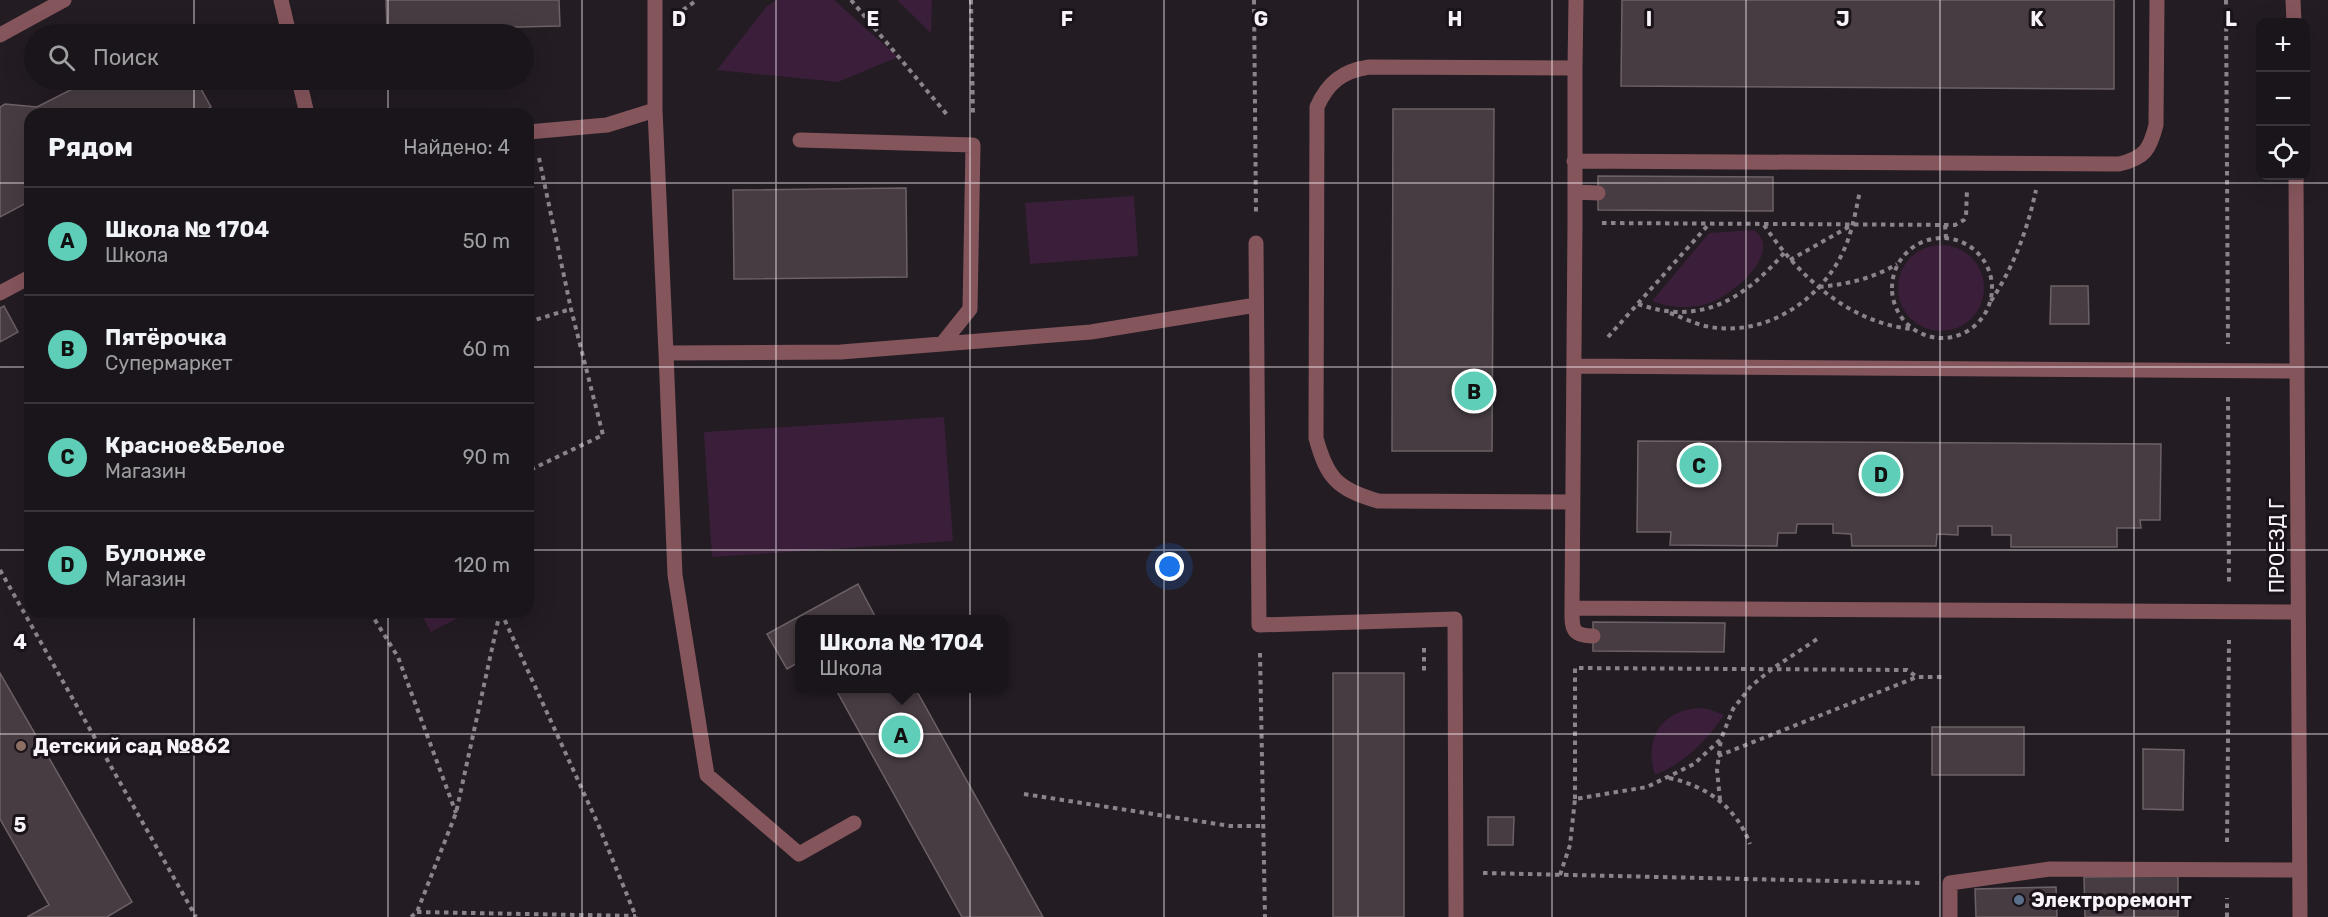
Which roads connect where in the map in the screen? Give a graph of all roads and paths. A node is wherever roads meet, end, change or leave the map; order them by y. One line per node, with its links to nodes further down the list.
1 (64, 0): 13 (lane)
2 (281, 0): 12 (lane)
3 (655, 0): 17 (lane)
4 (850, 0): 21 (path)
5 (971, 0): 21 (path)
6 (1254, 0): 35 (path)
7 (1575, 0): 14 (lane)
8 (2157, 0): 25 (lane)
9 (2226, 0): 52 (path)
10 (2294, 0): 11 (lane)
11 (2294, 18)
12 (287, 24)
13 (0, 35)
14 (1575, 68): 22 (lane); 55 (lane)
15 (301, 90): 16 (lane)
16 (305, 108)
17 (655, 110): 18 (lane); 50 (lane)
18 (534, 132)
19 (800, 141): 21 (lane)
20 (534, 145): 45 (path)
21 (973, 145): 49 (lane)
22 (1574, 161): 23 (lane); 27 (lane)
23 (1868, 162): 24 (lane); 32 (path)
24 (1967, 163): 25 (lane); 33 (path)
25 (2039, 163): 42 (path)
26 (2296, 180): 53 (lane, ПРОЕЗД Г)
27 (1575, 192): 28 (lane); 29 (lane)
28 (1598, 193)
29 (1575, 223): 30 (path); 51 (lane)
30 (1710, 224): 31 (path); 43 (path)
31 (1763, 224): 32 (path); 36 (path)
32 (1852, 224): 33 (path); 37 (path); 40 (path)
33 (1945, 225): 34 (path)
34 (1946, 238): 38 (path); 42 (path)
35 (1256, 243): 44 (lane)
36 (1784, 253): 37 (path); 46 (path)
37 (1790, 260): 40 (path)
38 (1899, 263): 40 (path); 48 (path)
39 (24, 280): 41 (lane)
40 (1818, 287): 46 (path); 48 (path)
41 (0, 293)
42 (1990, 302): 48 (path)
43 (1638, 304): 46 (path); 51 (path)
44 (1256, 305): 49 (lane); 65 (lane)
45 (571, 309): 47 (path); 54 (path)
46 (1670, 313)
47 (534, 319)
48 (1912, 330)
49 (942, 344): 50 (lane)
50 (666, 353): 77 (lane)
51 (1578, 366): 52 (lane); 55 (lane)
52 (2228, 370): 53 (lane); 58 (path)
53 (2297, 371): 59 (lane, ПРОЕЗД Г)
54 (534, 468)
55 (1573, 502): 57 (lane)
56 (0, 570): 60 (path)
57 (1572, 608): 58 (lane); 66 (lane)
58 (2229, 612): 59 (lane); 80 (path)
59 (2298, 612): 81 (lane, ПРОЕЗД Г)
60 (24, 613)
61 (27, 618): 86 (path)
62 (374, 618): 76 (path)
63 (500, 618): 76 (path)
64 (504, 618): 88 (path)
65 (1259, 625): 78 (path); 82 (lane)
66 (1593, 636)
67 (1772, 669): 68 (path); 70 (path); 74 (path)
68 (1917, 677): 69 (path); 71 (path)
69 (1943, 677)
70 (1721, 739): 71 (path); 72 (path)
71 (1718, 756): 75 (path)
72 (1668, 778): 74 (path); 75 (path)
73 (1024, 794): 78 (path)
74 (1575, 799): 83 (path)
75 (1720, 801): 79 (path)
76 (456, 813): 85 (path)
77 (854, 823)
78 (1264, 826): 89 (path)
79 (1750, 844)
80 (2227, 868): 81 (lane); 84 (lane); 92 (path)
81 (2299, 870): 93 (lane, ПРОЕЗД Г)
82 (1456, 873): 83 (path); 90 (lane)
83 (1560, 875): 84 (path)
84 (1950, 883): 91 (lane)
85 (417, 912): 87 (path); 88 (path)
86 (195, 917)
87 (411, 917)
88 (636, 917)
89 (1265, 917)
90 (1456, 917)
91 (1950, 917)
92 (2227, 917)
93 (2300, 917)

